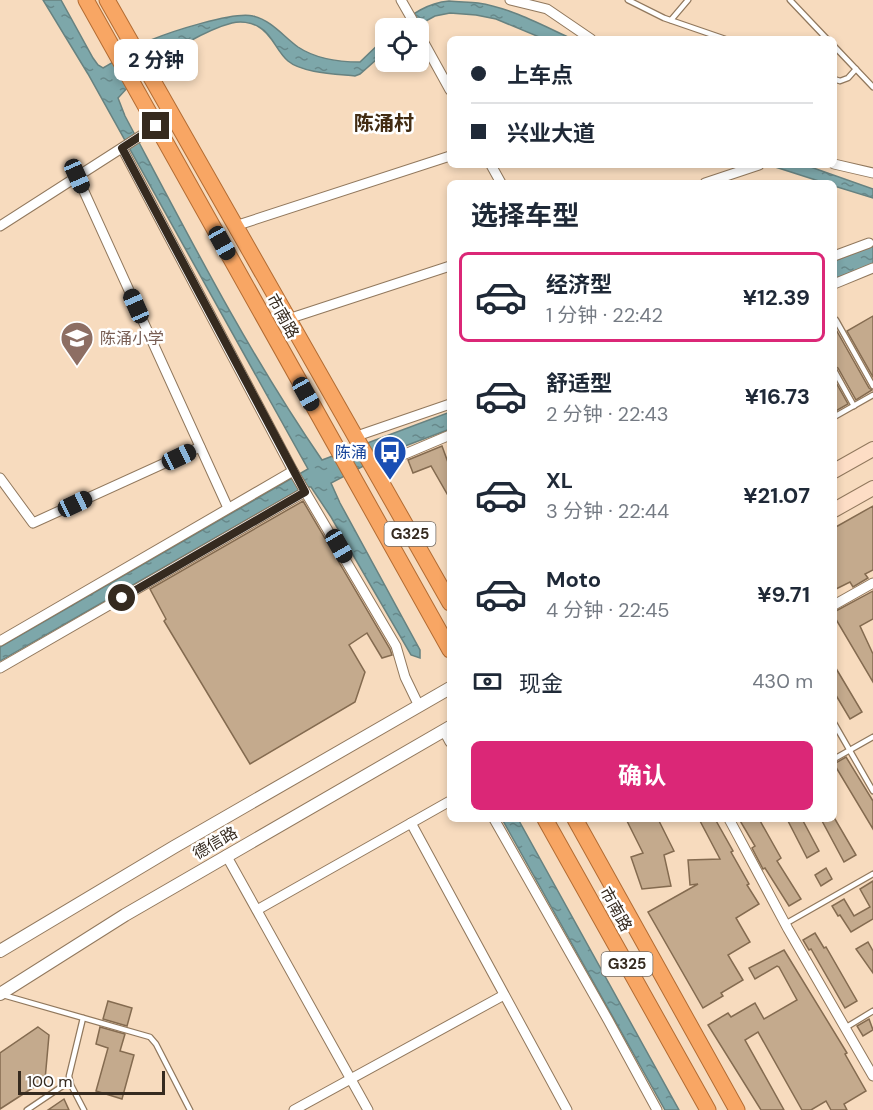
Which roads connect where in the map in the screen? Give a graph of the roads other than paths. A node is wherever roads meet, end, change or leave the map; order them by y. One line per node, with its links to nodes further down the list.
1 (86, 0): 19 (highway, 市南路 / G325)
2 (107, 0): 28 (highway, 市南路 / G325)
3 (414, 0): 8 (street)
4 (510, 0): 10 (street)
5 (628, 0): 9 (lane)
6 (688, 0): 9 (lane)
7 (790, 0): 12 (lane)
8 (404, 6)
9 (671, 21): 11 (lane)
10 (587, 36)
11 (716, 36)
12 (824, 36)
13 (837, 49): 15 (lane)
14 (429, 51): 17 (street)
15 (856, 69): 16 (lane); 18 (lane)
16 (837, 80)
17 (447, 84)
18 (873, 87)
19 (156, 126): 20 (street); 58 (highway, 市南路 / G325)
20 (124, 146): 25 (street); 48 (street)
21 (447, 157): 28 (street)
22 (837, 165): 24 (street)
23 (750, 168): 26 (street)
24 (873, 173)
25 (77, 176): 27 (street); 44 (street)
26 (714, 180)
27 (0, 226)
28 (235, 226): 34 (highway, 市南路 / G325)
29 (869, 243): 30 (street)
30 (837, 255)
31 (447, 267): 34 (street)
32 (873, 268): 33 (street)
33 (837, 283)
34 (288, 319): 43 (highway, 市南路 / G325)
35 (837, 322): 37 (lane)
36 (837, 375): 40 (lane)
37 (873, 386)
38 (873, 395): 40 (lane)
39 (447, 406): 43 (street)
40 (854, 406): 41 (lane)
41 (837, 415)
42 (447, 436): 46 (street)
43 (355, 439): 46 (highway, 市南路 / G325)
44 (200, 447): 49 (street); 52 (street)
45 (873, 449): 47 (main road)
46 (371, 467): 55 (highway, 市南路 / G325)
47 (837, 469)
48 (295, 473): 51 (street); 52 (street)
49 (0, 478)
50 (873, 488): 53 (main road)
51 (304, 490): 59 (street); 61 (street)
52 (228, 508): 57 (street)
53 (837, 508)
54 (873, 583): 56 (street)
55 (447, 598)
56 (837, 603)
57 (0, 641)
58 (447, 645)
59 (0, 668)
60 (447, 690): 61 (street, 德信路)
61 (419, 706): 78 (street, 德信路)
62 (837, 728): 65 (lane)
63 (447, 729): 74 (street, 德信路)
64 (873, 737): 65 (lane)
65 (850, 750): 66 (lane); 67 (lane)
66 (837, 757)
67 (873, 791)
68 (447, 803): 73 (street)
69 (496, 822): 93 (street)
70 (547, 822): 94 (highway, 市南路 / G325)
71 (577, 822): 95 (highway, 市南路 / G325)
72 (731, 822): 77 (street)
73 (411, 823): 76 (street); 80 (street)
74 (226, 855): 76 (street); 79 (street, 德信路)
75 (873, 874): 77 (lane)
76 (257, 910): 85 (street)
77 (785, 924): 83 (street)
78 (0, 951)
79 (0, 994): 82 (lane)
80 (504, 995): 85 (street); 92 (street)
81 (873, 1011): 83 (lane)
82 (83, 1018): 86 (lane); 89 (lane)
83 (845, 1028): 84 (street)
84 (873, 1076)
85 (351, 1079): 90 (street); 91 (street)
86 (70, 1081): 87 (lane); 88 (lane)
87 (27, 1110)
88 (84, 1110)
89 (190, 1110)
90 (294, 1110)
91 (368, 1110)
92 (567, 1110)
93 (657, 1110)
94 (708, 1110)
95 (738, 1110)

